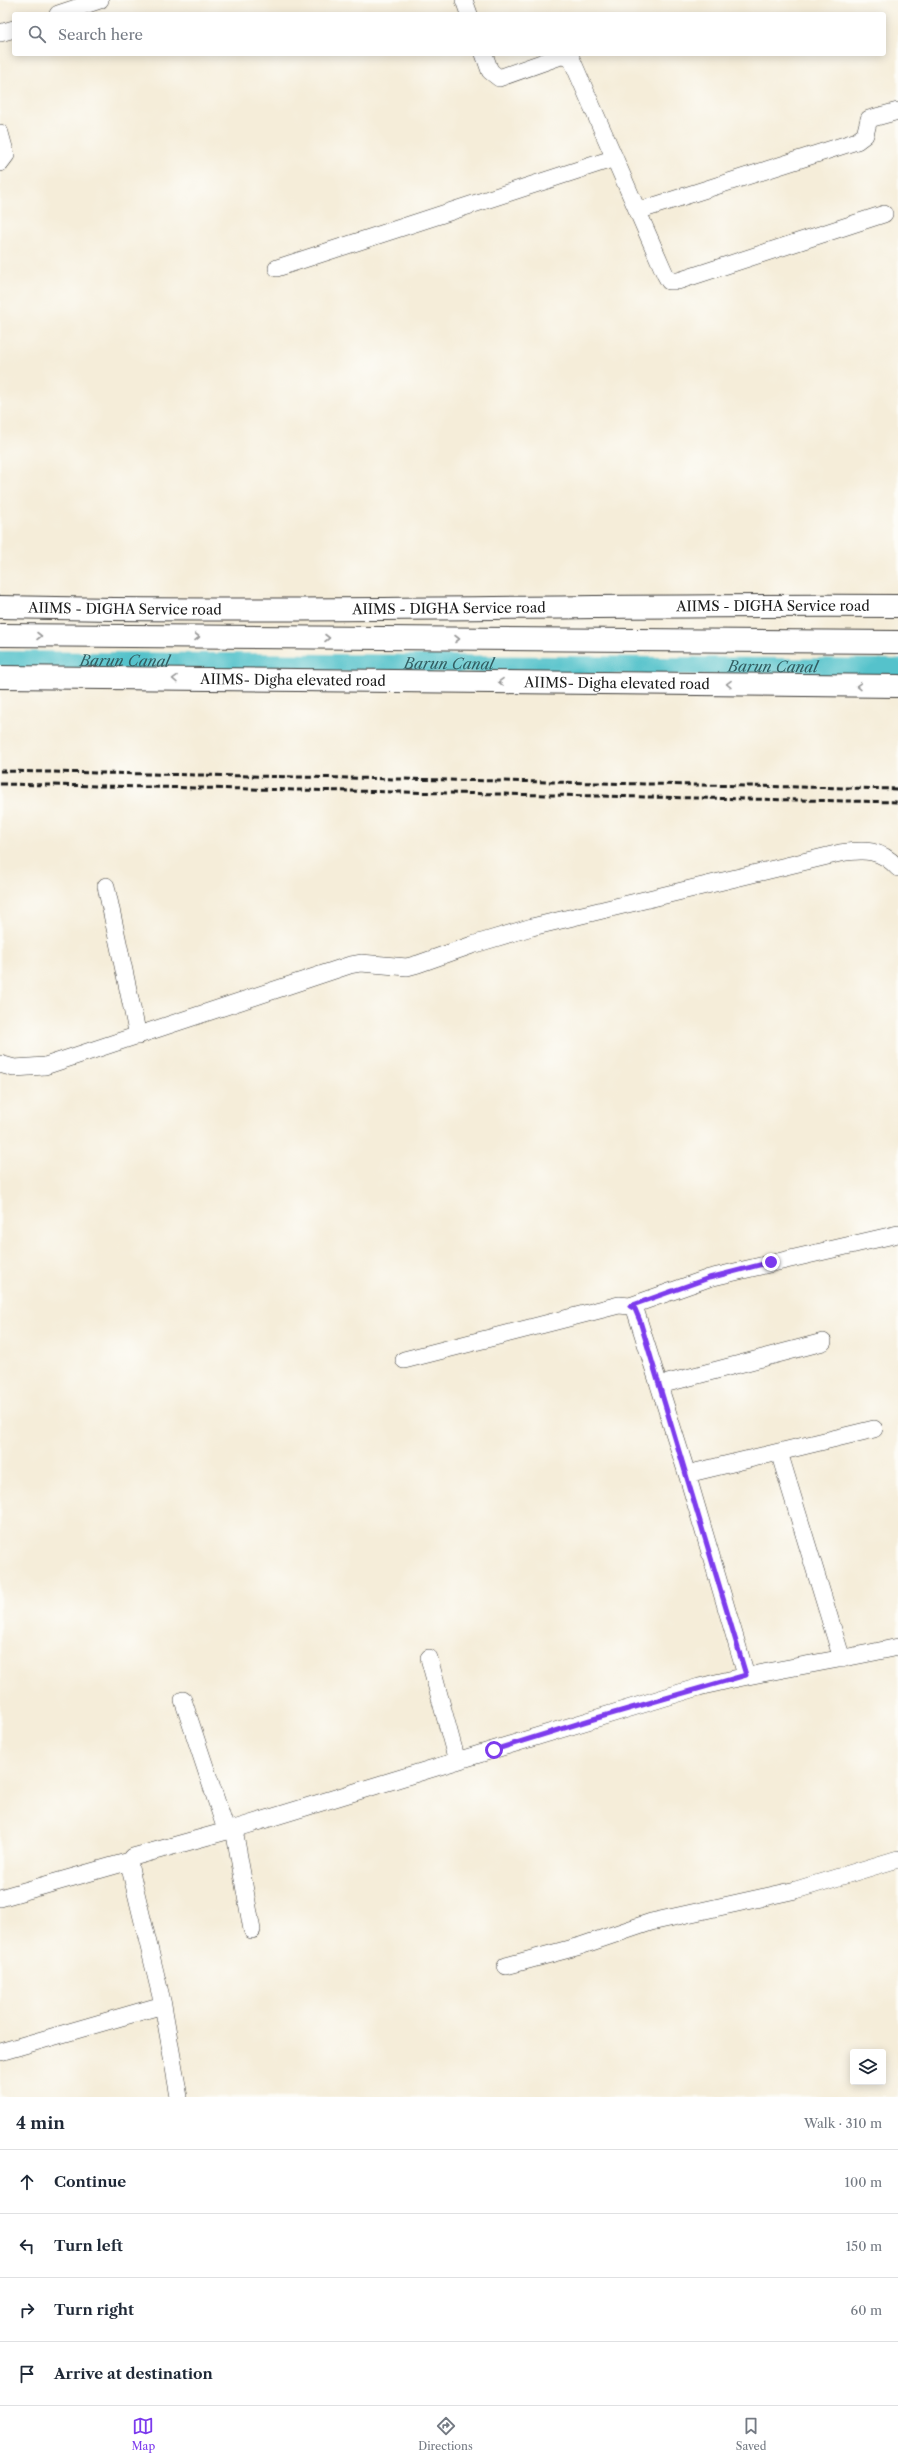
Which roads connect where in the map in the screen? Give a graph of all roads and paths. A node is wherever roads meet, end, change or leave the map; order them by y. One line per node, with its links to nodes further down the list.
1 (100, 0): 3 (street)
2 (464, 0): 4 (street)
3 (64, 12)
4 (468, 12)
5 (12, 29): 6 (street)
6 (0, 33)
7 (485, 56): 8 (street)
8 (561, 56)
9 (561, 56): 12 (street)
10 (898, 111): 14 (street)
11 (0, 133): 13 (street)
12 (615, 158): 14 (street); 16 (street)
13 (0, 163)
14 (638, 211): 15 (street)
15 (884, 214)
16 (277, 268)
17 (898, 606): 18 (main road, AIIMS - DIGHA Service road)
18 (0, 607)
19 (0, 635): 20 (main road, one-way to 20)
20 (898, 642)
21 (0, 677): 22 (main road, AIIMS- Digha elevated road, one-way to 21)
22 (898, 686)
23 (898, 868): 25 (street)
24 (106, 886): 25 (street)
25 (138, 1036): 26 (street)
26 (0, 1064)
27 (898, 1234): 28 (street)
28 (630, 1306): 30 (street); 31 (street)
29 (823, 1342): 31 (street)
30 (404, 1360)
31 (660, 1385): 34 (street)
32 (874, 1430): 33 (street)
33 (779, 1452): 34 (street); 37 (street)
34 (687, 1474): 38 (street)
35 (898, 1646): 37 (street)
36 (429, 1658): 40 (street)
37 (842, 1659): 38 (street)
38 (746, 1675): 40 (street)
39 (183, 1700): 41 (street)
40 (457, 1762): 41 (street)
41 (230, 1829): 43 (street); 45 (street)
42 (898, 1859): 46 (street)
43 (130, 1861): 44 (street); 47 (street)
44 (0, 1898)
45 (252, 1930)
46 (506, 1966)
47 (163, 2005): 48 (street); 49 (street)
48 (0, 2052)
49 (178, 2097)

